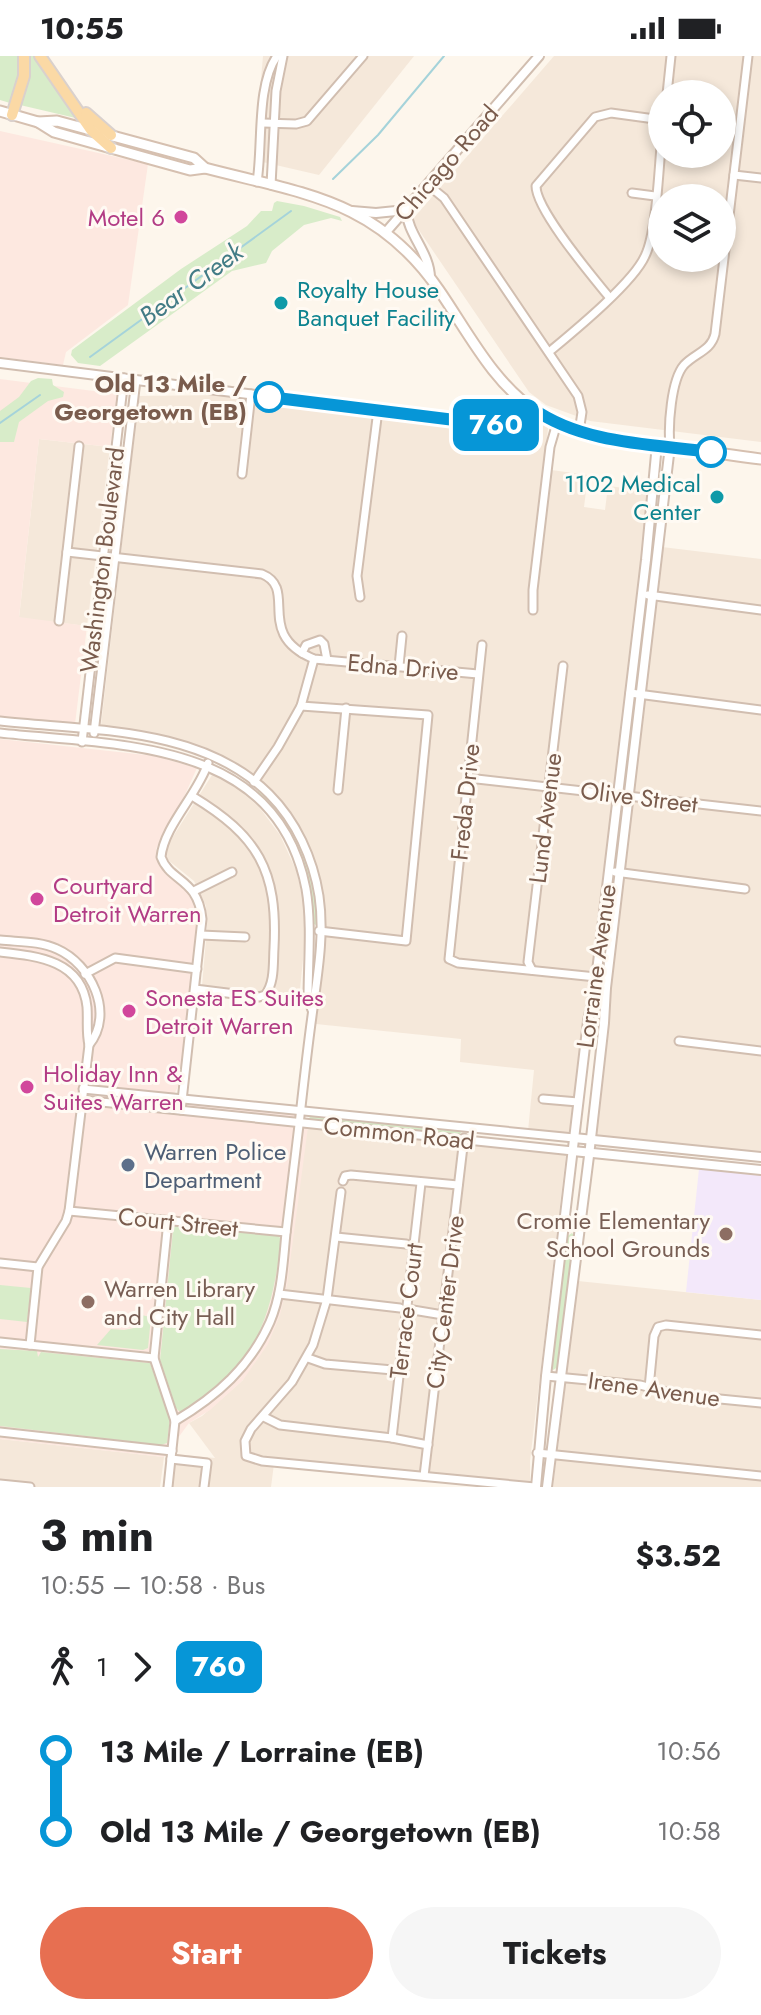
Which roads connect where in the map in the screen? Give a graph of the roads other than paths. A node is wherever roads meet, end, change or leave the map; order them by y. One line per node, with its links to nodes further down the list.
1 (24, 56): 11 (main road)
2 (40, 56): 16 (main road)
3 (47, 56): 17 (main road)
4 (280, 56): 14 (street); 15 (street)
5 (363, 56): 15 (street)
6 (539, 56): 24 (street, Chicago Road)
7 (671, 56): 9 (street)
8 (748, 56): 20 (street)
9 (668, 80)
10 (0, 111): 11 (main road, Chicago Road)
11 (12, 115): 13 (main road, Chicago Road)
12 (648, 118): 32 (street)
13 (38, 122): 16 (main road, Chicago Road); 18 (main road, Chicago Road)
14 (263, 123): 15 (street); 22 (street)
15 (274, 123): 23 (street)
16 (91, 130): 17 (main road, Chicago Road); 18 (main road)
17 (111, 135): 19 (main road, Chicago Road)
18 (111, 148): 19 (main road, Chicago Road)
19 (205, 168): 22 (main road, Chicago Road)
20 (734, 175): 21 (street); 42 (street)
21 (761, 178)
22 (257, 182): 23 (main road, Chicago Road)
23 (271, 185): 28 (main road, Chicago Road)
24 (428, 185): 27 (street, Chicago Road); 33 (street)
25 (632, 193): 26 (street)
26 (648, 195)
27 (406, 210): 28 (street); 29 (street, Chicago Road); 31 (street)
28 (352, 211): 29 (main road, Chicago Road)
29 (386, 232): 31 (main road)
30 (648, 238): 32 (street)
31 (430, 278): 38 (main road)
32 (609, 297): 33 (street)
33 (549, 352): 41 (street)
34 (0, 363): 35 (street)
35 (124, 378): 36 (street); 51 (street, Washington Boulevard)
36 (136, 380): 37 (street); 52 (street, Washington Boulevard)
37 (251, 394): 39 (street); 47 (street)
38 (532, 408): 39 (street); 40 (main road)
39 (378, 410): 55 (street)
40 (557, 423): 41 (main road); 56 (street)
41 (579, 432): 43 (main road)
42 (669, 434): 43 (street); 45 (street)
43 (657, 444): 45 (main road); 48 (street, Lorraine Avenue)
44 (79, 446): 50 (street)
45 (670, 446): 46 (main road); 49 (street, Lorraine Avenue)
46 (761, 459)
47 (242, 474)
48 (648, 520): 49 (street); 53 (street, Lorraine Avenue)
49 (662, 522): 54 (street, Lorraine Avenue)
50 (67, 552): 51 (street); 58 (street)
51 (103, 556): 52 (street); 73 (street, Washington Boulevard)
52 (115, 558): 61 (street); 74 (street, Washington Boulevard)
53 (642, 594): 54 (street); 67 (street, Lorraine Avenue)
54 (653, 596): 57 (street); 68 (street, Lorraine Avenue)
55 (360, 597)
56 (533, 610)
57 (761, 610)
58 (59, 621)
59 (402, 636): 64 (street)
60 (482, 645): 66 (street, Freda Drive)
61 (302, 653): 62 (street); 63 (street, Edna Drive)
62 (314, 659): 63 (street, Edna Drive); 69 (street)
63 (327, 660): 64 (street, Edna Drive)
64 (399, 666): 66 (street, Edna Drive)
65 (563, 666): 84 (street, Lund Avenue)
66 (478, 674): 82 (street, Freda Drive)
67 (630, 693): 68 (street); 87 (street, Lorraine Avenue)
68 (641, 694): 71 (street); 88 (street, Lorraine Avenue)
69 (301, 706): 70 (street); 83 (street)
70 (346, 708): 86 (street); 97 (street)
71 (761, 710)
72 (0, 721): 73 (street)
73 (82, 730): 74 (street); 77 (street, Washington Boulevard)
74 (94, 731): 76 (street); 78 (street, Washington Boulevard)
75 (0, 733): 77 (street)
76 (130, 735): 79 (street); 80 (street)
77 (82, 742): 78 (street)
78 (92, 743): 79 (street)
79 (128, 747): 81 (street)
80 (209, 753): 81 (street); 83 (street)
81 (208, 766): 85 (street); 89 (street)
82 (468, 778): 84 (street, Olive Street); 103 (street, Freda Drive)
83 (255, 781): 85 (street); 97 (street)
84 (548, 787): 87 (street, Olive Street); 103 (street, Lund Avenue)
85 (247, 790): 96 (street)
86 (338, 790)
87 (618, 794): 88 (street, Olive Street); 92 (street, Lorraine Avenue)
88 (629, 795): 90 (street, Olive Street); 93 (street, Lorraine Avenue)
89 (192, 796): 95 (street); 107 (street)
90 (761, 811)
91 (232, 872): 95 (street)
92 (609, 872): 93 (street); 105 (street, Lorraine Avenue)
93 (620, 873): 94 (street); 110 (street, Lorraine Avenue)
94 (745, 889)
95 (194, 891): 98 (street)
96 (309, 930): 97 (street); 108 (street)
97 (320, 931): 108 (street)
98 (201, 935): 99 (street); 102 (street)
99 (245, 937)
100 (0, 940): 104 (street)
101 (0, 952): 106 (street)
102 (197, 969): 104 (street); 107 (street)
103 (532, 970): 105 (street)
104 (87, 974): 106 (street); 112 (street)
105 (596, 977): 109 (street, Lorraine Avenue)
106 (76, 979): 112 (street)
107 (195, 989): 115 (street)
108 (312, 1012): 120 (street)
109 (588, 1021): 110 (street); 118 (street, Lorraine Avenue)
110 (604, 1023): 125 (street, Lorraine Avenue)
111 (679, 1041): 113 (street)
112 (89, 1045): 114 (street)
113 (761, 1051)
114 (83, 1089): 115 (street, Common Road); 117 (street)
115 (182, 1099): 119 (street); 120 (street, Common Road)
116 (543, 1099): 118 (street)
117 (82, 1100): 119 (street, Common Road); 136 (street)
118 (578, 1102): 123 (street, Lorraine Avenue)
119 (181, 1110): 121 (street, Common Road)
120 (301, 1111): 121 (street); 122 (street, Common Road)
121 (299, 1122): 124 (street, Common Road); 138 (street)
122 (465, 1128): 123 (street, Common Road); 124 (street, City Center Drive)
123 (574, 1138): 125 (street, Common Road); 127 (street, Lorraine Avenue)
124 (464, 1139): 127 (street, Common Road); 134 (street, City Center Drive)
125 (590, 1140): 126 (street, Common Road); 128 (street, Lorraine Avenue)
126 (622, 1143): 129 (street); 130 (street, Common Road)
127 (573, 1151): 128 (street, Common Road); 153 (street, Lorraine Avenue)
128 (589, 1153): 129 (street, Common Road); 154 (street, Lorraine Avenue)
129 (621, 1156): 131 (street, Common Road)
130 (761, 1157)
131 (761, 1170)
132 (343, 1181): 133 (street)
133 (421, 1183): 134 (street); 145 (street, Terrace Court)
134 (458, 1185): 146 (street, City Center Drive)
135 (341, 1192): 139 (street)
136 (69, 1211): 137 (street, Court Street); 142 (street)
137 (168, 1221): 138 (street, Court Street); 150 (street)
138 (286, 1232): 143 (street)
139 (336, 1237): 140 (street); 144 (street)
140 (406, 1244)
141 (0, 1263): 142 (street)
142 (38, 1267): 149 (street)
143 (279, 1294): 144 (street); 158 (street)
144 (327, 1299): 145 (street); 151 (street)
145 (404, 1308): 146 (street); 160 (street, Terrace Court)
146 (443, 1315): 161 (street, City Center Drive)
147 (761, 1335): 155 (street)
148 (0, 1342): 149 (street)
149 (30, 1345): 150 (street)
150 (154, 1358): 158 (street)
151 (308, 1358): 152 (street); 157 (street)
152 (393, 1370)
153 (546, 1376): 154 (street, Irene Avenue); 162 (street, Lorraine Avenue)
154 (560, 1377): 155 (street, Irene Avenue); 163 (street, Lorraine Avenue)
155 (649, 1388): 156 (street, Irene Avenue)
156 (761, 1403)
157 (264, 1417): 160 (street); 165 (street)
158 (175, 1421): 164 (street)
159 (0, 1432): 164 (street)
160 (392, 1438): 161 (street)
161 (428, 1445): 165 (street, City Center Drive)
162 (537, 1453): 163 (street); 171 (street, Lorraine Avenue)
163 (551, 1454): 166 (street); 172 (street, Lorraine Avenue)
164 (171, 1455): 169 (street); 170 (street)
165 (424, 1476): 171 (street)
166 (761, 1476)
167 (0, 1484): 168 (street)
168 (30, 1487)
169 (168, 1487)
170 (204, 1487)
171 (535, 1487)
172 (547, 1487)

